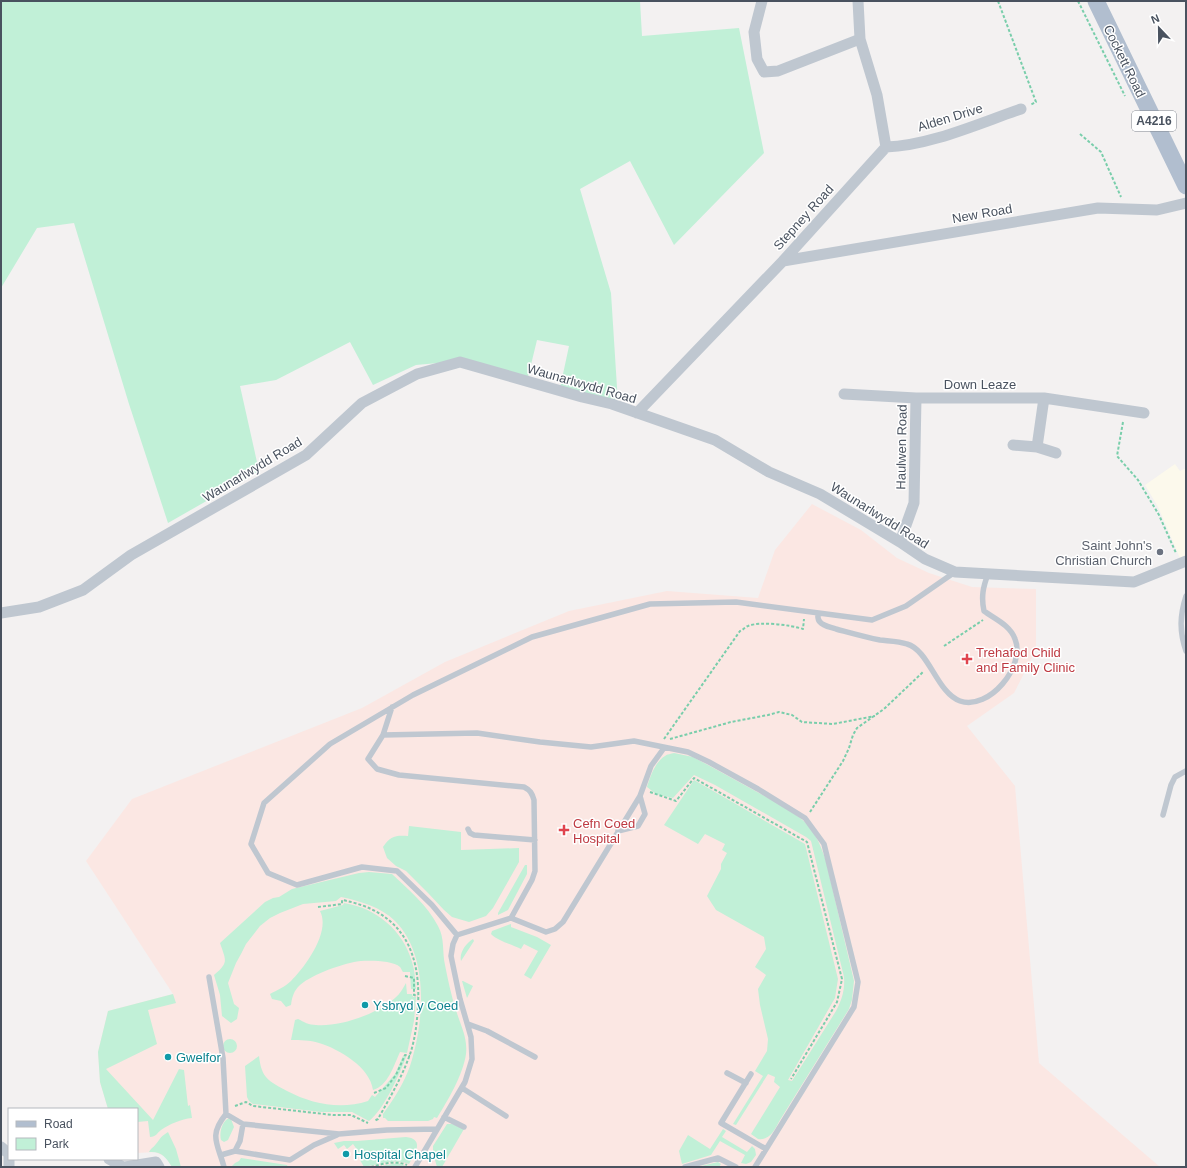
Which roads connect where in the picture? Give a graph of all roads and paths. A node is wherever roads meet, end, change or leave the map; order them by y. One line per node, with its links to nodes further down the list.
1 (762, 1): 5 (street)
2 (858, 1): 5 (street)
3 (998, 1): 6 (path)
4 (1096, 1): 9 (main road, Cockett Road / A4216)
5 (860, 39): 8 (street)
6 (1021, 108): 8 (street, Alden Drive)
7 (1080, 134): 11 (path)
8 (886, 147): 12 (street, Stepney Road)
9 (1186, 186)
10 (1186, 203): 11 (street, New Road)
11 (1127, 209): 12 (street, New Road)
12 (783, 261): 17 (street, Stepney Road)
13 (844, 394): 14 (street, Haulwen Road)
14 (916, 398): 15 (street, Down Leaze); 22 (street, Haulwen Road)
15 (1044, 398): 16 (street, Down Leaze); 20 (street)
16 (1125, 410): 18 (street, Down Leaze); 23 (path)
17 (637, 413): 22 (street, Waunarlwydd Road); 27 (street, Waunarlwydd Road)
18 (1144, 413)
19 (1013, 445): 20 (street)
20 (1037, 447): 21 (street)
21 (1056, 453)
22 (900, 542): 24 (street, Waunarlwydd Road)
23 (1183, 562): 25 (street, Waunarlwydd Road)
24 (955, 572): 25 (street, Waunarlwydd Road); 28 (lane)
25 (988, 574): 29 (lane)
26 (1186, 596): 32 (lane)
27 (1, 613)
28 (818, 613): 33 (lane); 34 (lane)
29 (988, 614): 31 (path); 33 (lane)
30 (803, 629): 35 (path)
31 (944, 646)
32 (1186, 650)
33 (929, 666): 35 (path)
34 (392, 707): 36 (lane); 48 (lane)
35 (875, 716): 42 (path)
36 (383, 735): 37 (lane); 45 (lane)
37 (664, 748): 39 (lane); 42 (lane)
38 (1186, 771): 41 (lane)
39 (642, 789): 40 (lane); 57 (path)
40 (640, 796): 44 (lane); 44 (lane)
41 (1163, 815)
42 (805, 818): 69 (lane)
43 (468, 829): 45 (lane)
44 (618, 831): 47 (lane)
45 (535, 840): 47 (lane)
46 (318, 907): 51 (path)
47 (511, 918): 48 (lane)
48 (457, 935): 52 (lane)
49 (405, 976): 51 (path)
50 (209, 977): 62 (lane)
51 (418, 996): 53 (path)
52 (468, 1024): 54 (lane); 59 (lane)
53 (410, 1056): 60 (path); 61 (path)
54 (535, 1057)
55 (727, 1073): 58 (lane)
56 (751, 1074): 58 (lane)
57 (791, 1079)
58 (746, 1083): 69 (lane)
59 (462, 1088): 63 (lane); 64 (lane)
60 (374, 1093)
61 (234, 1107)
62 (226, 1114): 65 (lane); 71 (lane)
63 (506, 1116)
64 (444, 1117): 66 (lane); 67 (lane)
65 (243, 1124): 68 (lane); 70 (lane)
66 (464, 1128)
67 (437, 1129): 68 (lane); 73 (lane)
68 (339, 1134): 70 (lane)
69 (766, 1149): 80 (lane)
70 (234, 1151): 71 (lane)
71 (221, 1155): 76 (lane)
72 (110, 1160): 74 (street)
73 (412, 1166): 77 (path)
74 (124, 1167): 75 (street)
75 (159, 1167)
76 (224, 1167)
77 (371, 1167)
78 (685, 1167): 79 (lane)
79 (736, 1167)
80 (755, 1167)

